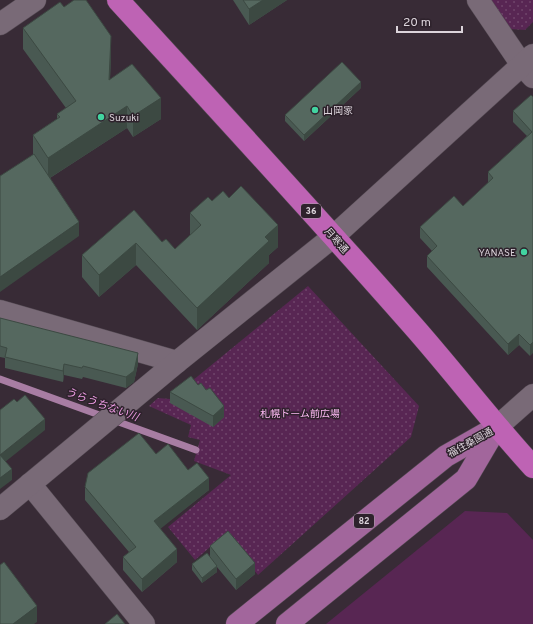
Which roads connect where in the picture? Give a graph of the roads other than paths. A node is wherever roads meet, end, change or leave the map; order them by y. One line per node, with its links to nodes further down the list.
1 (35, 0): 4 (street)
2 (118, 0): 6 (highway, 月寒通 / 36)
3 (478, 0): 5 (street)
4 (0, 24)
5 (529, 66): 6 (street)
6 (334, 236): 8 (street); 10 (highway, 月寒通 / 36)
7 (0, 311): 8 (street)
8 (177, 362): 12 (street)
9 (533, 395): 10 (street)
10 (497, 427): 11 (highway, 月寒通 / 36); 15 (main road, 福住桑園通 / 82); 16 (main road, 福住桑園通)
11 (533, 467)
12 (30, 484): 13 (street); 14 (street)
13 (0, 509)
14 (144, 624)
15 (237, 624)
16 (288, 624)

